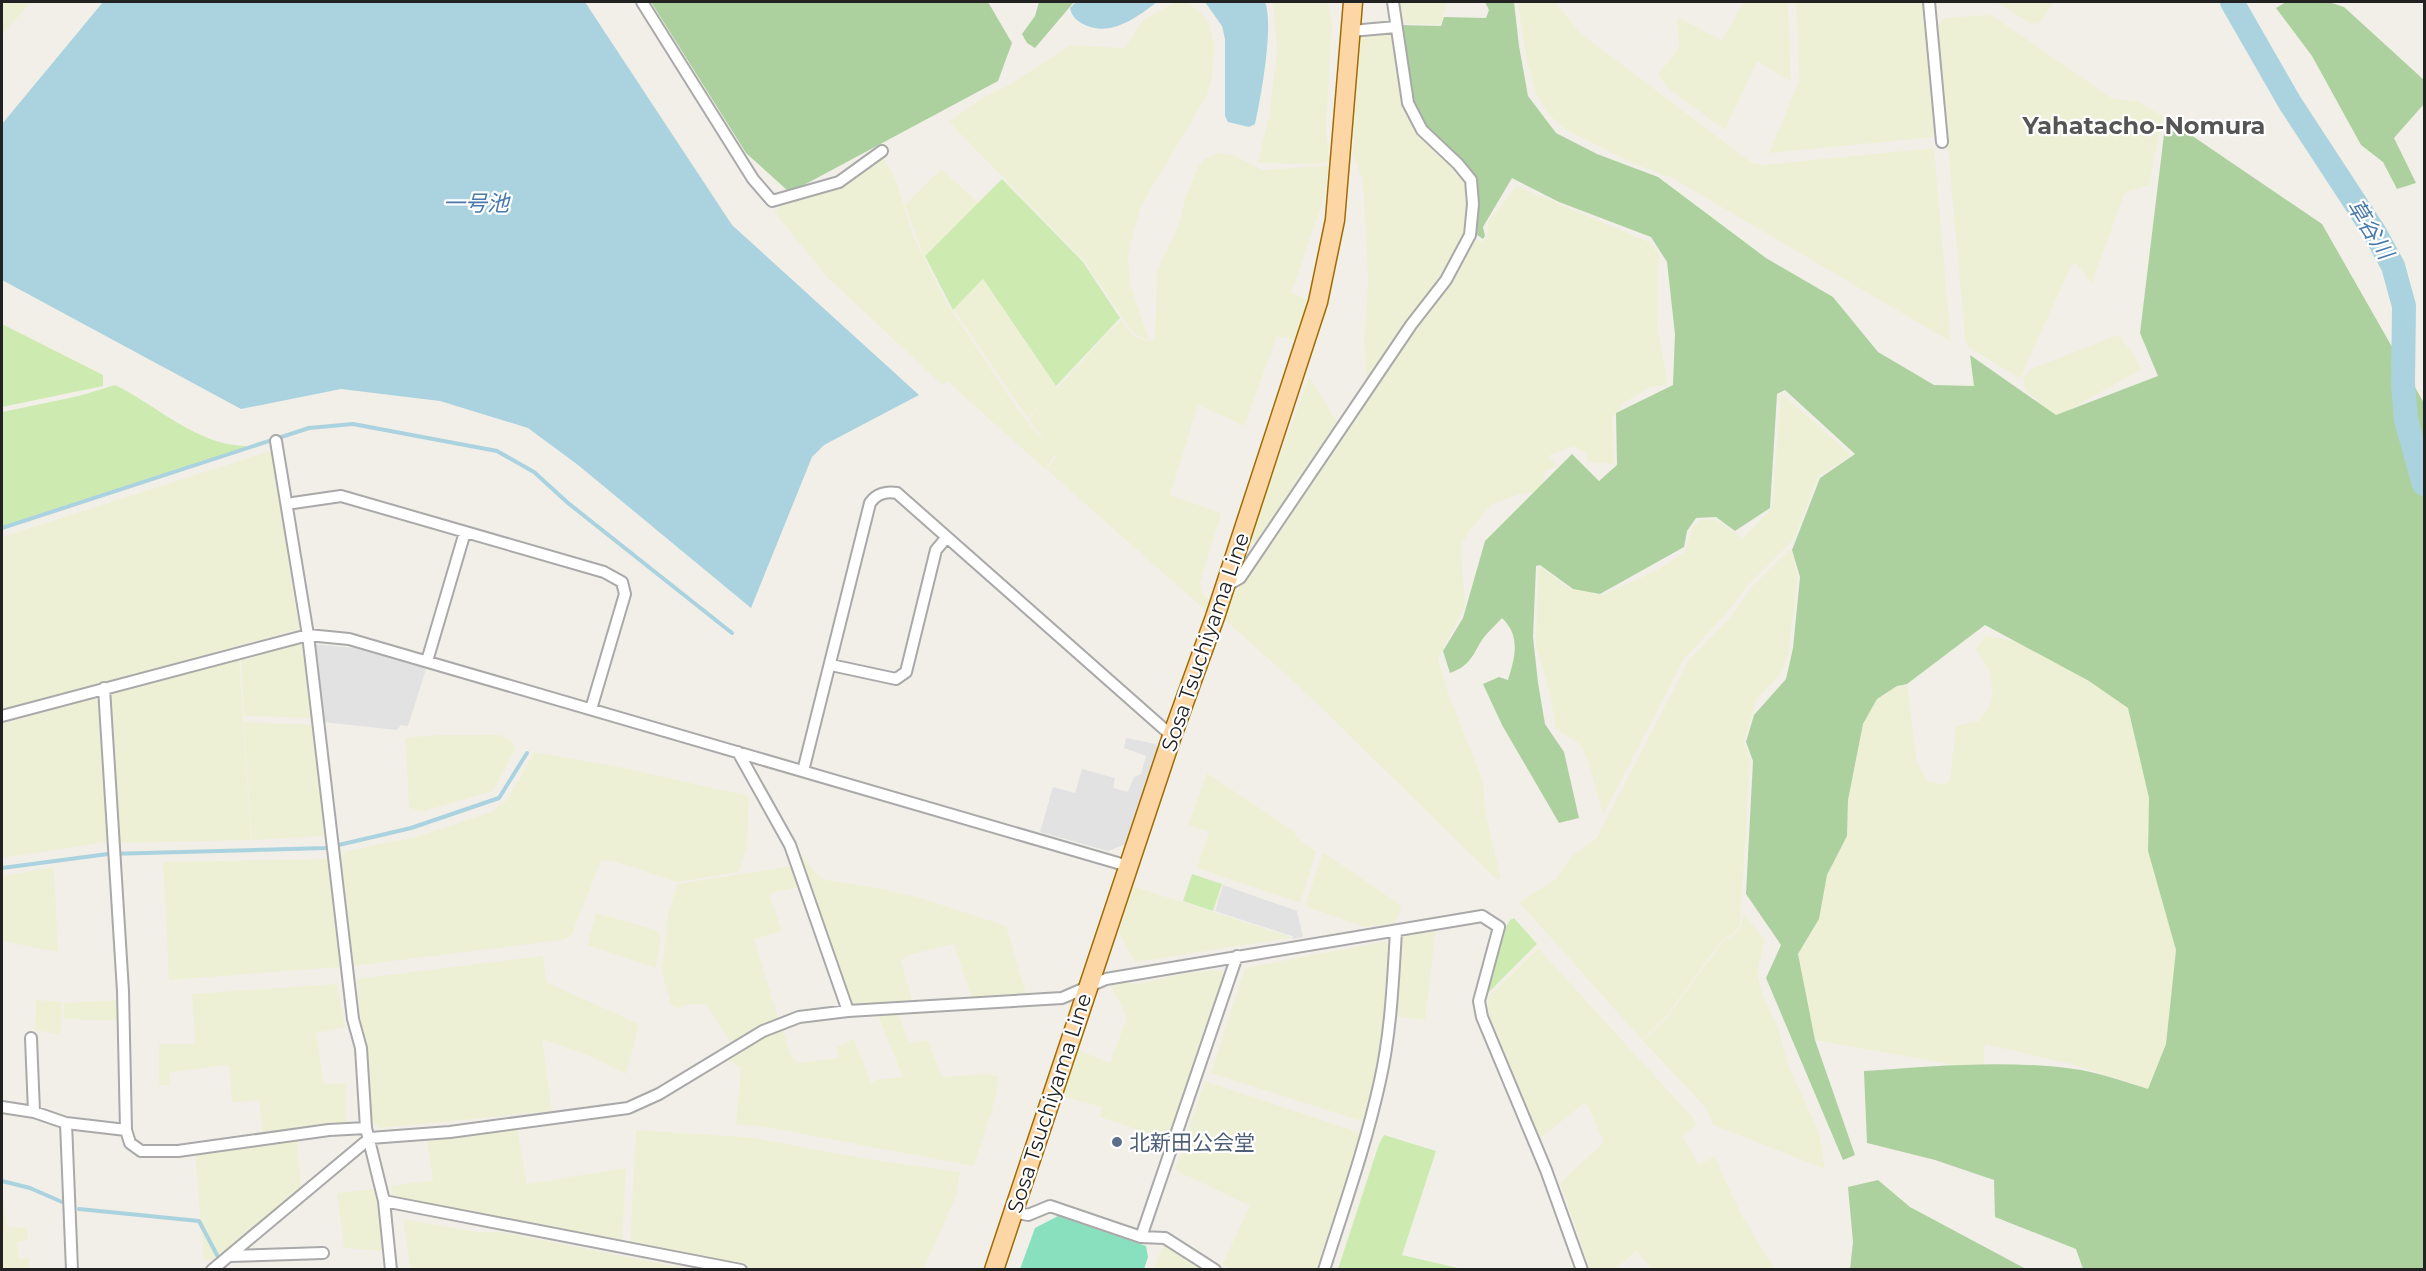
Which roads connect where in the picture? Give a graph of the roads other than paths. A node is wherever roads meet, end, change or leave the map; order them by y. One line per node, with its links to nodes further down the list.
1 (642, 2): 8 (street)
2 (1353, 2): 6 (main road, Sosa Tsuchiyama Line)
3 (1393, 2): 5 (street)
4 (1929, 2): 7 (street)
5 (1396, 27): 6 (street); 13 (street)
6 (1351, 31): 13 (main road, Sosa Tsuchiyama Line)
7 (1942, 142)
8 (882, 151)
9 (276, 441): 14 (street)
10 (293, 503): 11 (street)
11 (465, 532): 15 (street); 18 (street)
12 (947, 537): 16 (street); 16 (street); 20 (street)
13 (1224, 587): 20 (main road, Sosa Tsuchiyama Line)
14 (308, 635): 15 (street); 17 (street); 33 (street)
15 (427, 661): 18 (street)
16 (831, 665): 22 (street)
17 (104, 688): 19 (street); 32 (street)
18 (591, 709): 21 (street)
19 (2, 716)
20 (1172, 736): 23 (main road, Sosa Tsuchiyama Line)
21 (738, 752): 22 (street); 27 (street)
22 (803, 771): 23 (street)
23 (1128, 866): 26 (main road, Sosa Tsuchiyama Line)
24 (1396, 931): 25 (street); 45 (street); 46 (street)
25 (1237, 956): 26 (street); 36 (street)
26 (1087, 990): 27 (street); 35 (main road, Sosa Tsuchiyama Line)
27 (848, 1011): 33 (street)
28 (31, 1038): 30 (street)
29 (2, 1107): 30 (street)
30 (34, 1112): 31 (street)
31 (66, 1124): 32 (street); 39 (street)
32 (126, 1130): 33 (street)
33 (368, 1133): 34 (street); 38 (street)
34 (384, 1201): 41 (street); 42 (street)
35 (1013, 1212): 36 (street); 43 (main road, Sosa Tsuchiyama Line)
36 (1141, 1237): 44 (street)
37 (323, 1253): 38 (street)
38 (229, 1256): 40 (street)
39 (72, 1269)
40 (212, 1269)
41 (391, 1269)
42 (741, 1269)
43 (994, 1269)
44 (1215, 1269)
45 (1324, 1269)
46 (1582, 1269)

